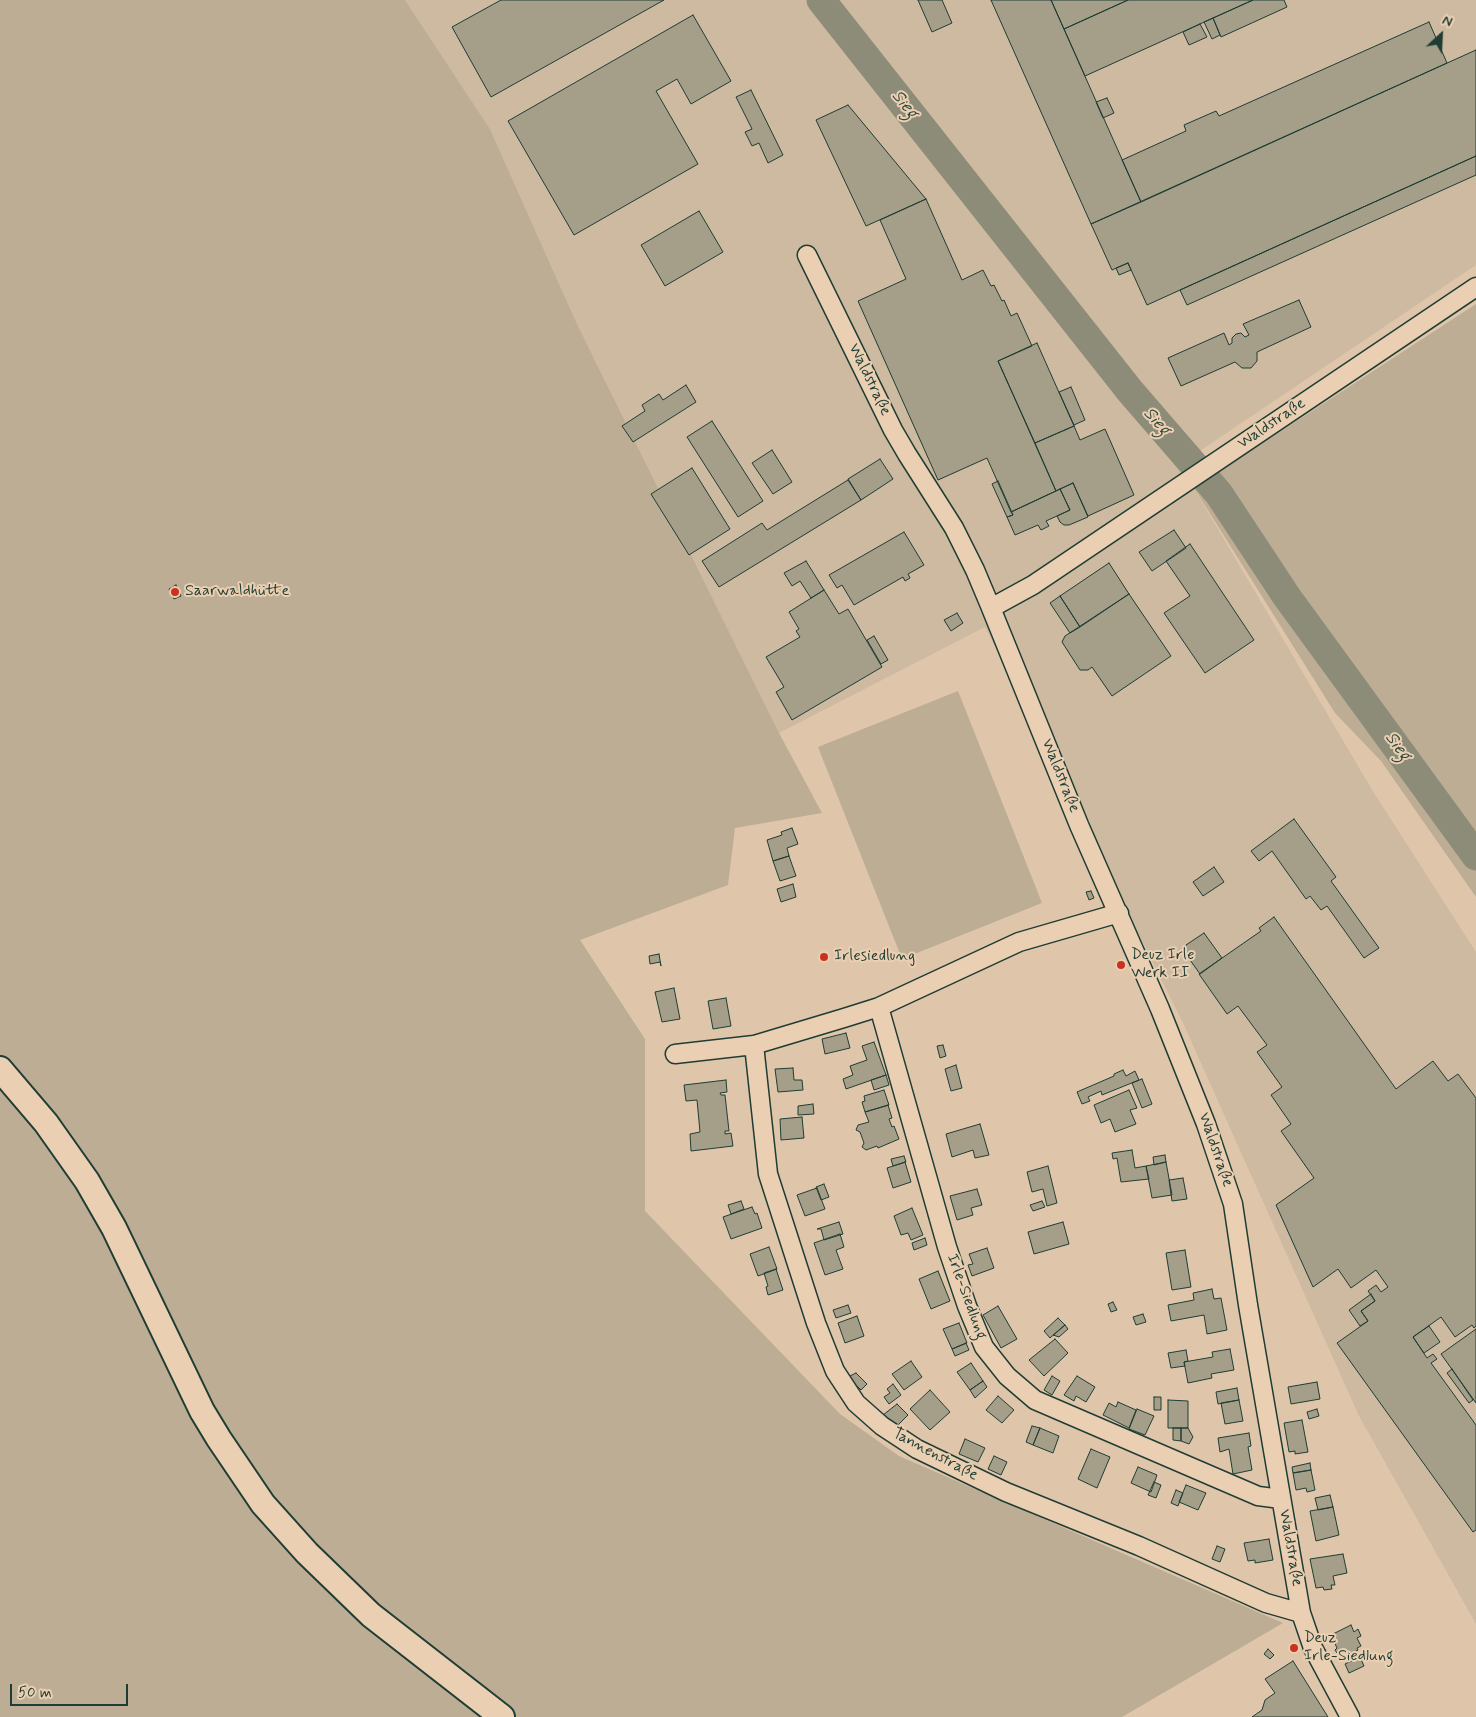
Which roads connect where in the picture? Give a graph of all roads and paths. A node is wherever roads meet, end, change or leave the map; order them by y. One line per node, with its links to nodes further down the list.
1 (807, 255): 3 (street, Waldstraße)
2 (1476, 287): 3 (street, Waldstraße)
3 (991, 608): 4 (street, Waldstraße)
4 (1119, 913): 5 (street); 9 (street, Waldstraße)
5 (879, 1007): 6 (street); 9 (street, Irle-Siedlung)
6 (754, 1045): 7 (street); 10 (street, Tannenstraße)
7 (675, 1054)
8 (0, 1069): 11 (main road)
9 (1281, 1499): 10 (street, Waldstraße)
10 (1302, 1613): 12 (street, Waldstraße)
11 (502, 1717)
12 (1350, 1717)

